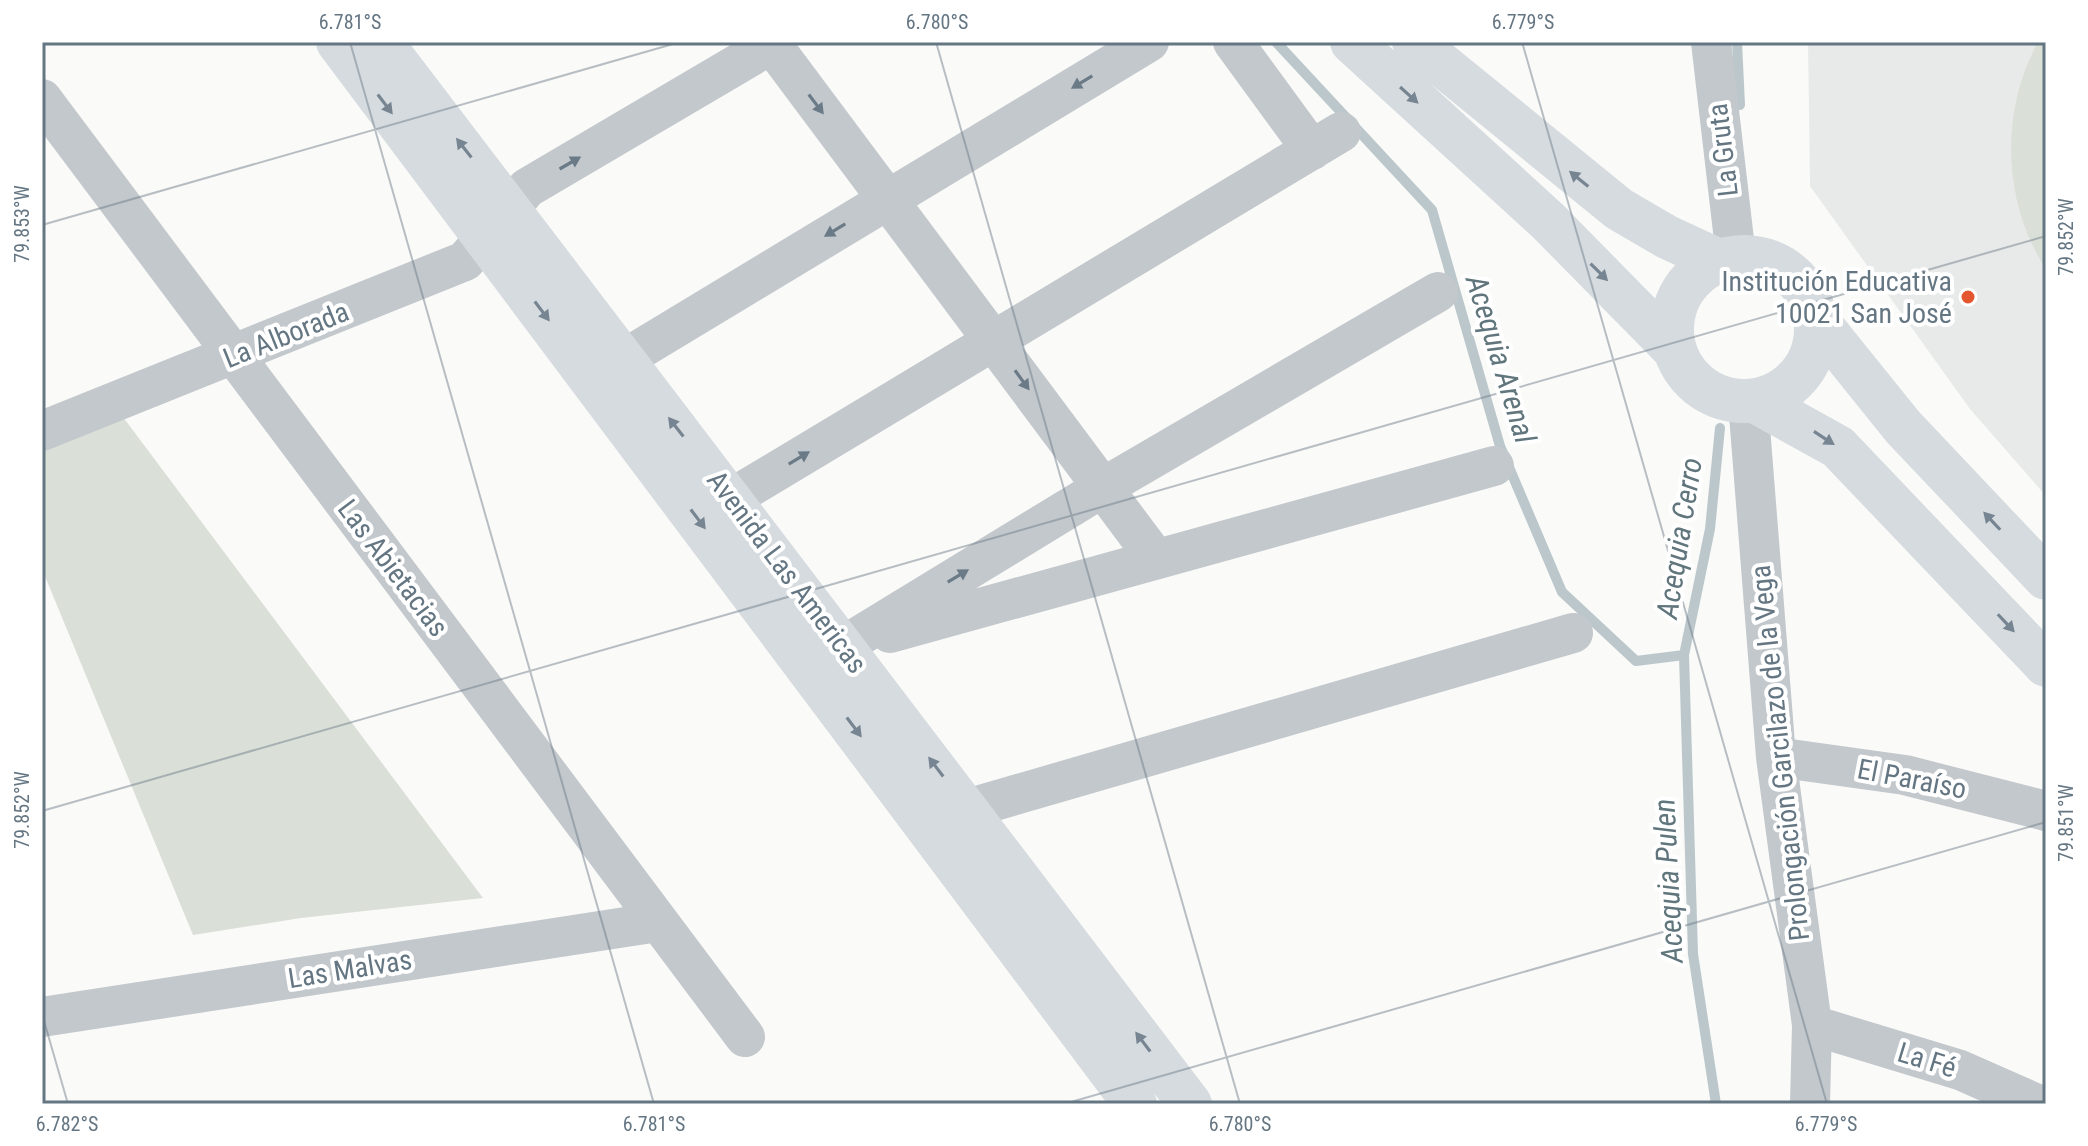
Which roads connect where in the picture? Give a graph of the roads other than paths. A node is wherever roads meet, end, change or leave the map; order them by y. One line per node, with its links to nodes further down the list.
1 (338, 42): 12 (street, Avenida Las Americas, one-way to 12)
2 (1149, 42): 11 (street, one-way to 11)
3 (1233, 42): 16 (street)
4 (1352, 42): 17 (street, one-way to 17)
5 (1414, 42): 13 (street, one-way to 5)
6 (1711, 42): 13 (street, La Gruta)
7 (384, 43): 12 (street, Avenida Las Americas, one-way to 7)
8 (772, 43): 11 (street, one-way to 11); 12 (street, La Alborada, one-way to 8)
9 (42, 99): 10 (street, Las Abietacias)
10 (54, 137): 18 (street, Las Abietacias)
11 (886, 198): 16 (street); 19 (street, one-way to 19)
12 (499, 224): 18 (street, La Alborada); 19 (street, Avenida Las Americas); 32 (street, Avenida Las Americas, one-way to 32)
13 (1727, 259): 15 (street); 17 (street)
14 (1438, 292): 23 (street)
15 (1816, 319): 20 (street); 26 (street, one-way to 15)
16 (994, 341): 23 (street, one-way to 23); 24 (street, one-way to 16)
17 (1674, 349): 20 (street)
18 (234, 356): 21 (street, La Alborada); 33 (street, Las Abietacias)
19 (624, 359): 24 (street, Avenida Las Americas, one-way to 19)
20 (1751, 402): 29 (street, one-way to 29); 30 (street, Prolongación Garcilazo de la Vega)
21 (42, 431)
22 (1494, 466): 25 (street)
23 (1102, 488): 25 (street); 28 (street, one-way to 23)
24 (732, 498): 28 (street, Avenida Las Americas)
25 (1156, 559): 28 (street)
26 (2046, 578)
27 (1573, 633): 32 (street)
28 (843, 646): 32 (street, Avenida Las Americas, one-way to 28)
29 (2046, 665)
30 (1776, 757): 31 (street, El Paraíso); 35 (street, Prolongación Garcilazo de la Vega)
31 (2046, 811)
32 (948, 819): 37 (street, Avenida Las Americas); 38 (street, Avenida Las Americas, one-way to 32)
33 (658, 922): 34 (street, Las Malvas); 36 (street, Las Abietacias)
34 (42, 1017)
35 (1812, 1025): 39 (street, Prolongación Garcilazo de la Vega); 40 (street, La Fé)
36 (745, 1037)
37 (1135, 1104)
38 (1190, 1104)
39 (1810, 1104)
40 (2037, 1104)

